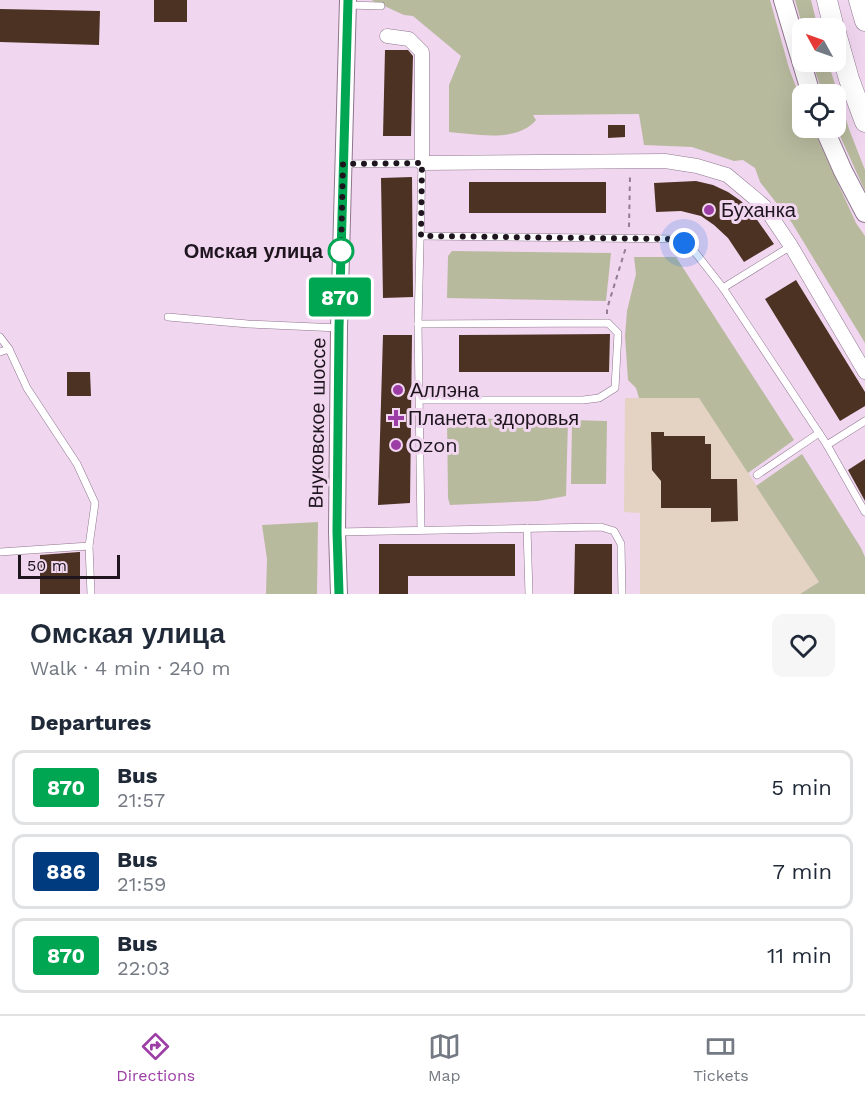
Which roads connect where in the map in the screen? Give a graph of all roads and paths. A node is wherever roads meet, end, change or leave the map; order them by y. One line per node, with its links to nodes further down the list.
1 (783, 0): 10 (main road)
2 (827, 0): 6 (main road)
3 (859, 0): 7 (main road)
4 (348, 2): 5 (lane); 14 (street, Внуковское шоссе)
5 (381, 6)
6 (832, 18)
7 (865, 21)
8 (387, 36): 13 (street)
9 (846, 68): 11 (main road)
10 (808, 84)
11 (865, 122)
12 (828, 138): 15 (main road)
13 (422, 163): 14 (lane); 16 (lane); 17 (street)
14 (343, 164): 21 (street, Внуковское шоссе)
15 (865, 213)
16 (421, 236): 18 (lane); 20 (lane)
17 (791, 246): 18 (lane); 25 (street)
18 (723, 288): 28 (lane)
19 (168, 317): 21 (lane)
20 (418, 324): 26 (lane); 26 (lane)
21 (339, 328): 34 (street, Внуковское шоссе)
22 (0, 337): 23 (lane)
23 (9, 349): 24 (lane); 35 (lane)
24 (0, 352)
25 (865, 372)
26 (420, 400): 33 (lane)
27 (865, 421): 29 (lane)
28 (819, 433): 29 (lane); 30 (lane)
29 (827, 445): 31 (lane)
30 (757, 475)
31 (865, 512)
32 (527, 528): 33 (lane); 39 (lane); 40 (lane)
33 (421, 530): 34 (lane)
34 (337, 532): 38 (street, Внуковское шоссе)
35 (89, 546): 36 (lane); 37 (lane)
36 (0, 552)
37 (91, 594)
38 (339, 594)
39 (529, 594)
40 (622, 594)

